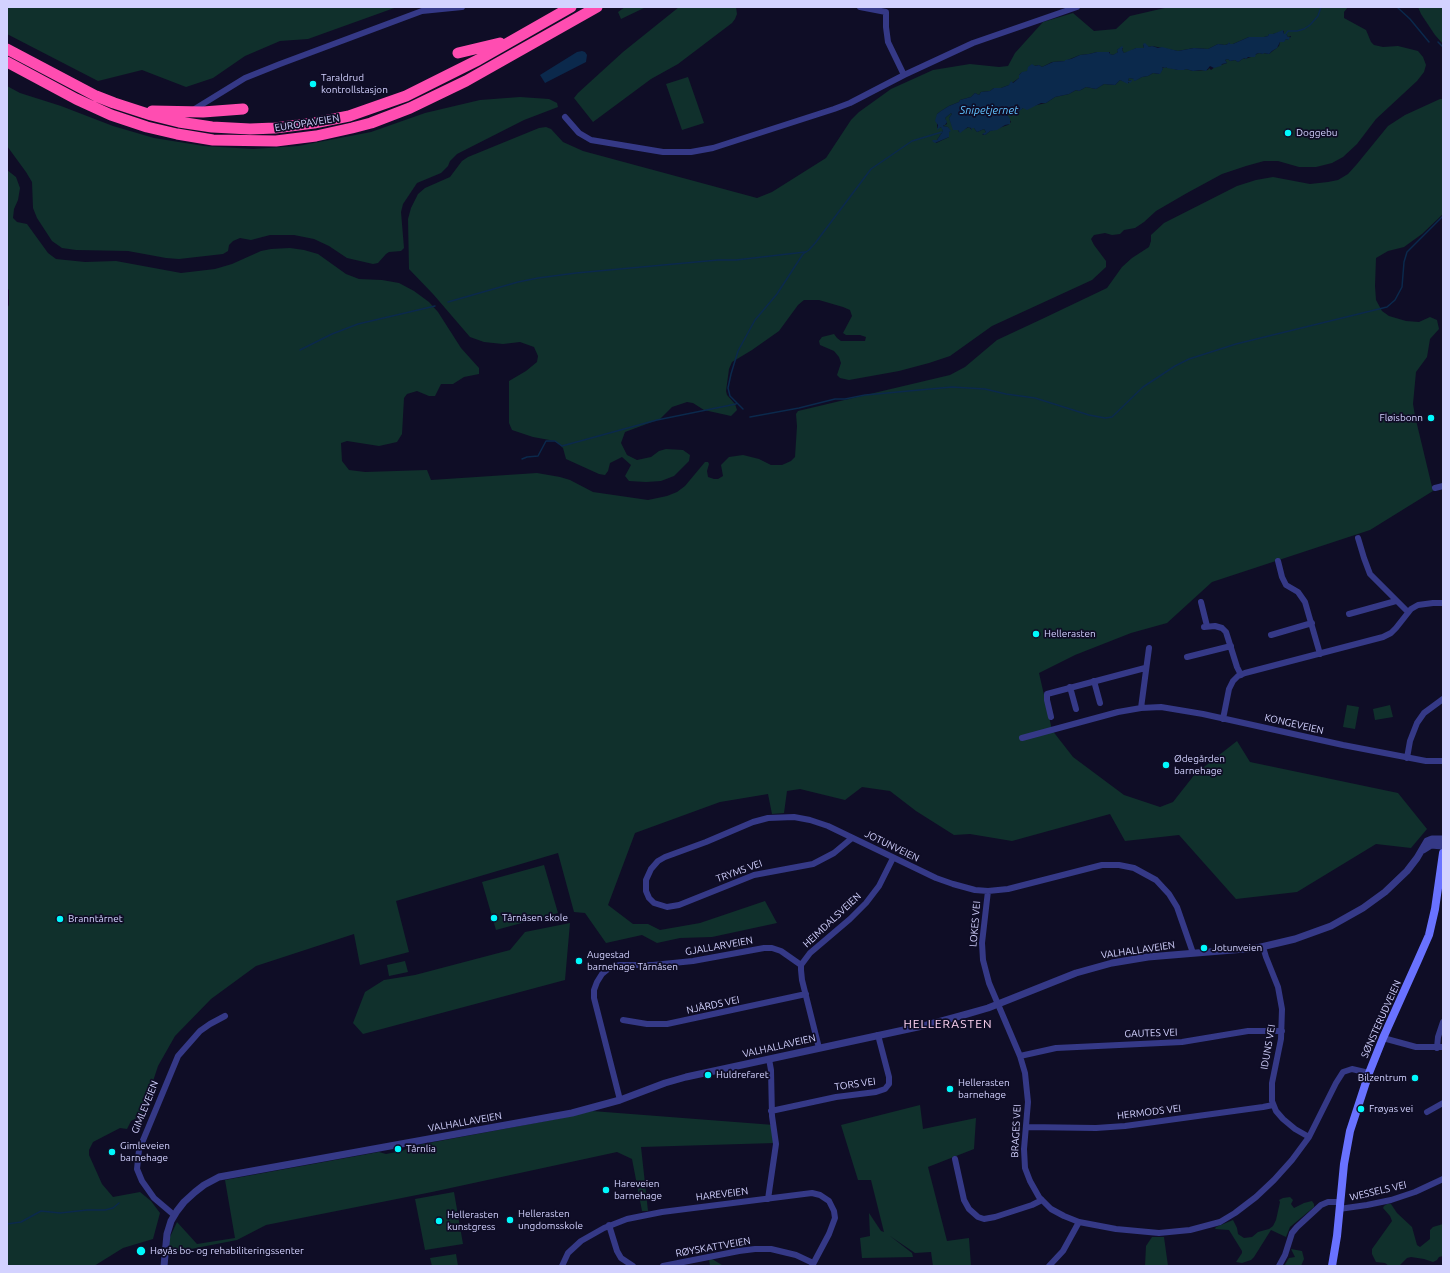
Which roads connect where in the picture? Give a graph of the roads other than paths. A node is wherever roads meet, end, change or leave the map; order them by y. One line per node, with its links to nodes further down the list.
1 (462, 7): 13 (street)
2 (571, 7): 6 (highway, EUROPAVEIEN)
3 (597, 7): 9 (highway, EUROPAVEIEN)
4 (860, 7): 10 (street)
5 (1077, 7): 10 (street)
6 (518, 38): 8 (highway); 12 (highway, EUROPAVEIEN)
7 (7, 49): 12 (highway, EUROPAVEIEN)
8 (458, 53)
9 (7, 62)
10 (904, 75): 14 (street)
11 (243, 109): 13 (highway)
12 (133, 110): 13 (highway)
13 (190, 112)
14 (565, 117)
15 (1443, 486): 16 (street)
16 (1435, 488)
17 (1358, 538): 21 (street)
18 (1278, 562): 19 (street)
19 (1288, 586): 20 (street); 26 (street)
20 (1281, 591)
21 (1396, 601): 24 (street); 25 (street)
22 (1201, 602): 28 (street)
23 (1443, 603): 24 (street)
24 (1408, 612): 30 (street)
25 (1349, 614)
26 (1312, 623): 27 (street); 30 (street)
27 (1271, 634)
28 (1231, 646): 31 (street); 33 (street)
29 (1149, 648): 32 (street)
30 (1320, 654): 33 (street)
31 (1187, 657)
32 (1145, 668): 34 (street); 38 (street)
33 (1241, 675): 41 (street)
34 (1094, 681): 35 (street); 37 (street)
35 (1070, 687): 39 (street); 40 (street)
36 (1443, 699): 43 (street)
37 (1100, 703)
38 (1141, 708): 41 (street, KONGEVEIEN); 42 (street, KONGEVEIEN)
39 (1076, 709)
40 (1051, 717)
41 (1223, 719): 43 (street, KONGEVEIEN)
42 (1022, 738)
43 (1407, 758): 44 (street, KONGEVEIEN)
44 (1443, 762)
45 (852, 838): 50 (street, JOTUNVEIEN); 51 (street, JOTUNVEIEN); 51 (street, TRYMS VEI)
46 (1443, 839): 48 (street, VALHALLAVEIEN)
47 (1443, 846): 48 (street)
48 (1422, 850): 53 (street, VALHALLAVEIEN)
49 (1443, 853): 63 (main road, SØNSTERUDVEIEN)
50 (893, 858): 52 (street, JOTUNVEIEN); 55 (street, HEIMDALSVEIEN)
51 (646, 880)
52 (988, 891): 54 (street, JOTUNVEIEN); 57 (street, LOKES VEI)
53 (1263, 947): 54 (street, VALHALLAVEIEN); 61 (street, IDUNS VEI)
54 (1192, 953): 57 (street, VALHALLAVEIEN)
55 (801, 965): 56 (street); 69 (street, GJALLARVEIEN)
56 (806, 994): 59 (street, NJÅRDS VEI); 64 (street)
57 (998, 1004): 62 (street, VALHALLAVEIEN); 66 (street, BRAGES VEI)
58 (225, 1016): 81 (street, GIMLEVEIEN)
59 (623, 1020)
60 (1443, 1022): 65 (street)
61 (1282, 1032): 66 (street, GAUTES VEI); 71 (street, IDUNS VEI)
62 (878, 1035): 64 (street, VALHALLAVEIEN); 72 (street, TORS VEI)
63 (1382, 1038): 65 (street); 68 (main road, SØNSTERUDVEIEN)
64 (819, 1048): 67 (street, VALHALLAVEIEN)
65 (1440, 1048)
66 (1020, 1056): 74 (street, BRAGES VEI)
67 (769, 1059): 69 (street, VALHALLAVEIEN); 72 (street)
68 (1369, 1073): 75 (street); 80 (main road, SØNSTERUDVEIEN)
69 (620, 1100): 81 (street, VALHALLAVEIEN)
70 (1443, 1103): 73 (street)
71 (1273, 1105): 74 (street, HERMODS VEI); 75 (street)
72 (772, 1111): 78 (street)
73 (1427, 1112)
74 (1026, 1127): 79 (street, BRAGES VEI)
75 (1309, 1137): 82 (street)
76 (955, 1159): 79 (street)
77 (1443, 1179): 80 (street, WESSELS VEI)
78 (768, 1199): 83 (street, HAREVEIEN); 84 (street, HAREVEIEN)
79 (1042, 1200): 82 (street)
80 (1339, 1205): 90 (street, WESSELS VEI); 91 (main road, SØNSTERUDVEIEN)
81 (174, 1216): 85 (street, VALHALLAVEIEN)
82 (1079, 1222): 89 (street)
83 (609, 1225): 86 (street, HAREVEIEN); 87 (street)
84 (813, 1264): 88 (street, RØYSKATTVEIEN)
85 (164, 1266)
86 (562, 1266)
87 (633, 1266)
88 (662, 1266)
89 (1049, 1266)
90 (1278, 1266)
91 (1332, 1266)

